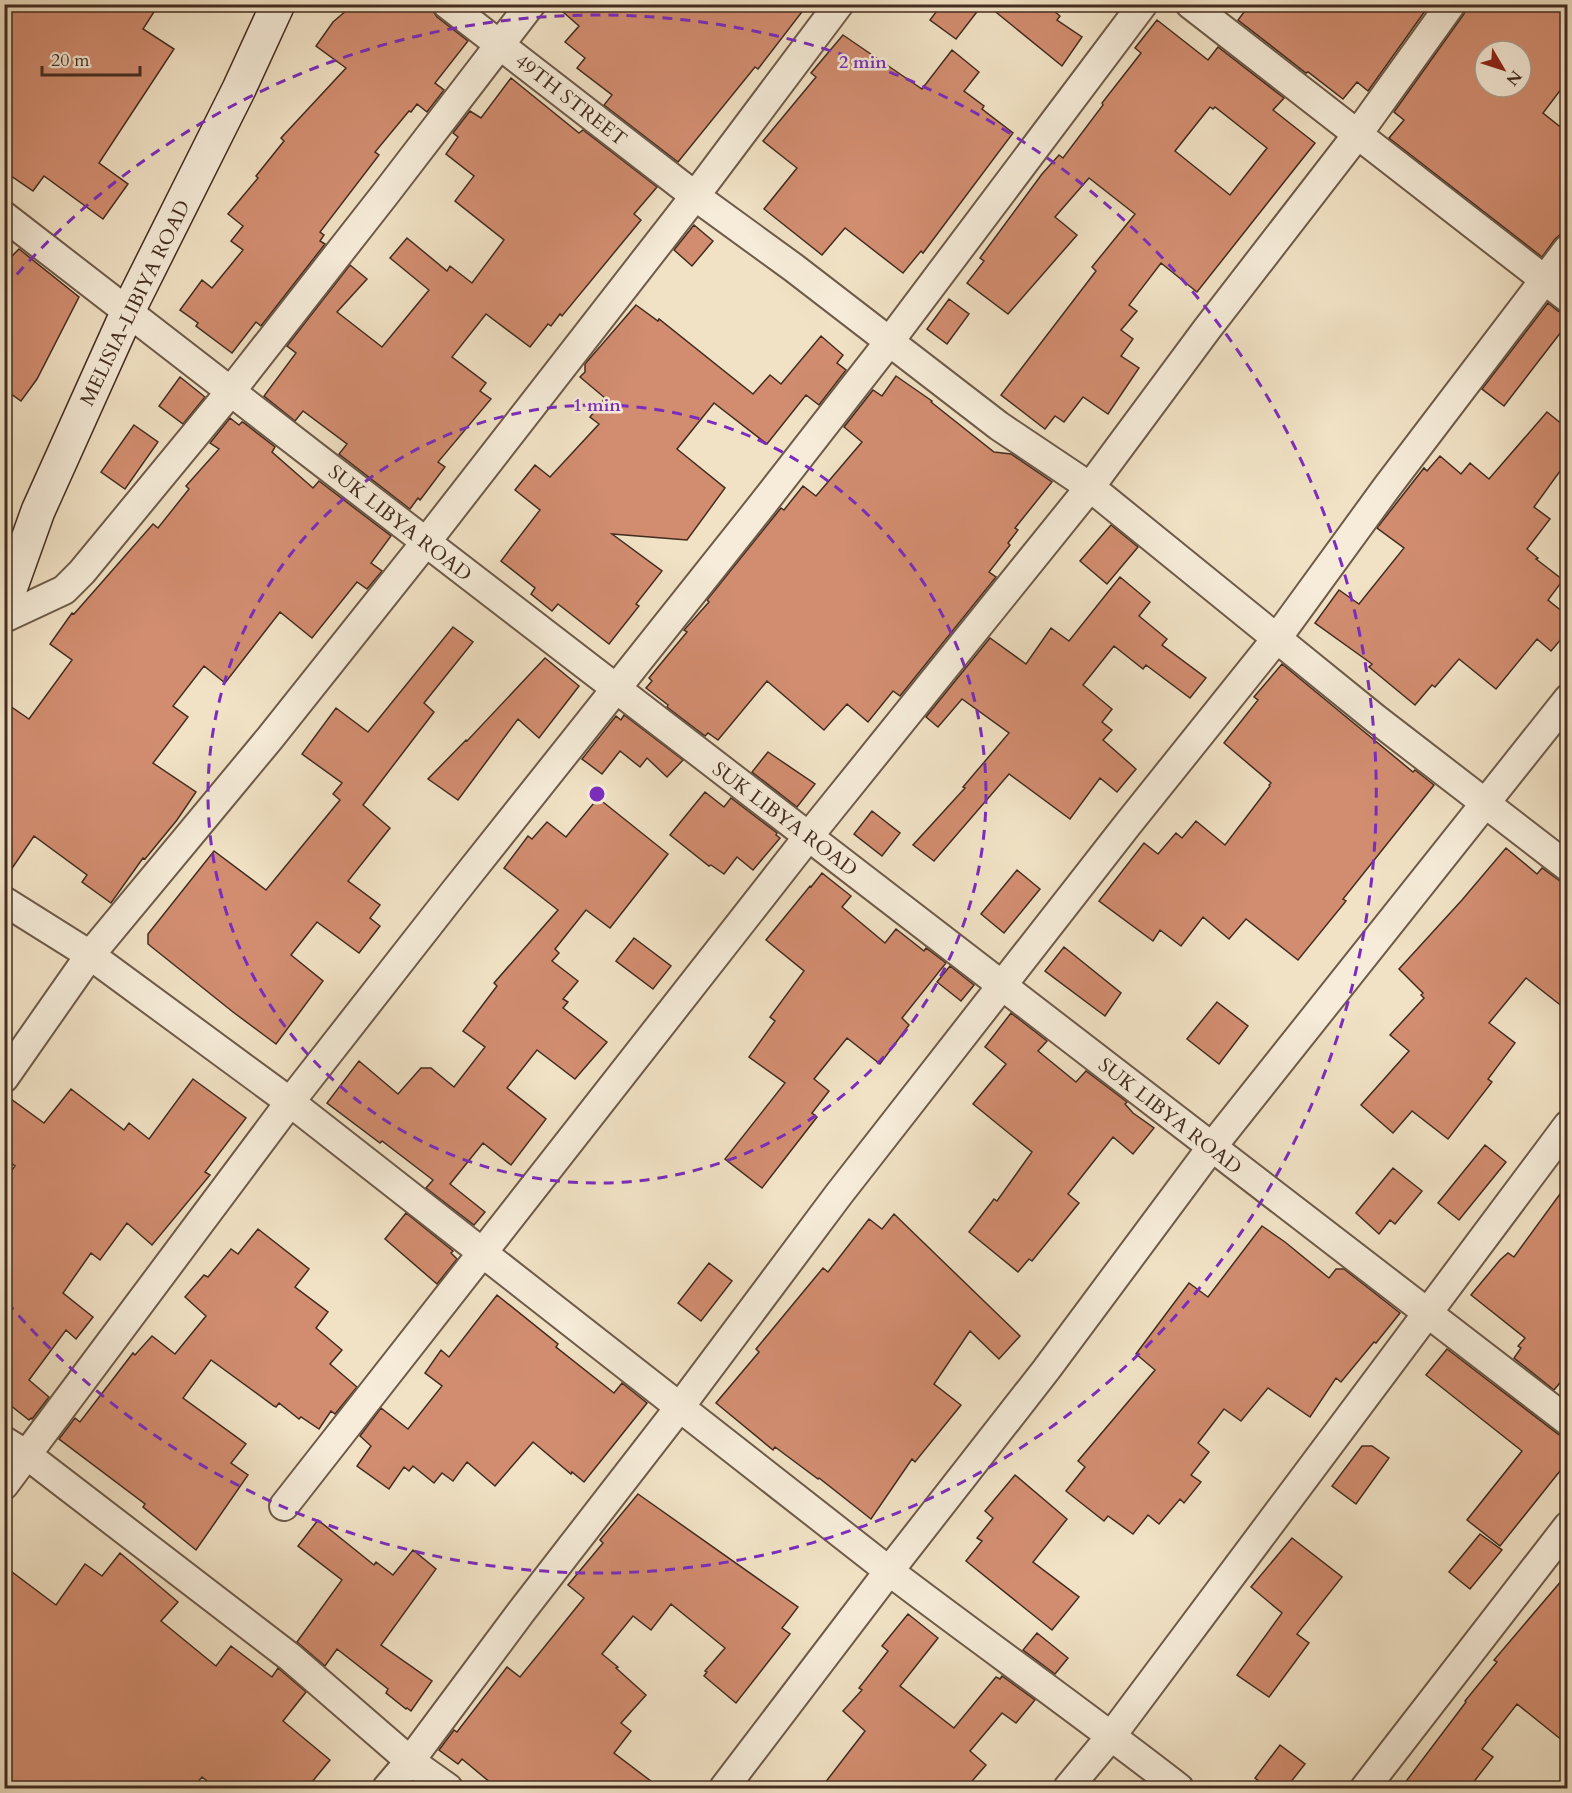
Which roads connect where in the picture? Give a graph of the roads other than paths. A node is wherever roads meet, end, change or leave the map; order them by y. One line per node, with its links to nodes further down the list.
1 (278, 4): 15 (main road, MELISIA-LIBIYA ROAD)
2 (447, 4): 8 (street, 49TH STREET)
3 (531, 4): 8 (street)
4 (839, 4): 10 (street)
5 (1143, 4): 16 (street)
6 (1190, 4): 9 (street)
7 (1451, 4): 9 (street)
8 (499, 45): 10 (street, 49TH STREET); 17 (street)
9 (1357, 135): 13 (street); 18 (street)
10 (695, 196): 16 (street, 49TH STREET); 19 (street)
11 (4, 216): 15 (street, SUK LIBYA ROAD)
12 (1568, 249): 13 (street)
13 (1543, 279): 14 (street); 22 (street)
14 (1568, 298)
15 (128, 311): 17 (street, SUK LIBYA ROAD); 20 (main road, MELISIA-LIBIYA ROAD)
16 (889, 342): 18 (street, 49TH STREET); 23 (street)
17 (231, 391): 19 (street, SUK LIBYA ROAD); 21 (street)
18 (1090, 487): 22 (street, 49TH STREET); 26 (street)
19 (426, 542): 23 (street, SUK LIBYA ROAD); 29 (street)
20 (4, 606)
21 (4, 618)
22 (1277, 638): 25 (street, 49TH STREET); 30 (street)
23 (615, 688): 26 (street, SUK LIBYA ROAD); 32 (street)
24 (1568, 699): 25 (street)
25 (1485, 805): 27 (street, 49TH STREET); 34 (street)
26 (808, 837): 30 (street, SUK LIBYA ROAD); 35 (street)
27 (1568, 867)
28 (4, 901): 29 (street)
29 (90, 955): 31 (street); 32 (street)
30 (1002, 985): 34 (street, SUK LIBYA ROAD); 37 (street)
31 (4, 1078)
32 (290, 1102): 35 (street); 39 (street)
33 (1568, 1125): 36 (street)
34 (1211, 1148): 36 (street, SUK LIBYA ROAD); 43 (street)
35 (482, 1252): 37 (street); 41 (street)
36 (1426, 1313): 38 (street, SUK LIBYA ROAD); 44 (street)
37 (679, 1408): 43 (street); 45 (street)
38 (1568, 1421)
39 (16, 1448): 40 (street); 45 (street)
40 (4, 1485)
41 (284, 1506)
42 (1568, 1526): 51 (street)
43 (889, 1571): 44 (street); 48 (street)
44 (1112, 1735): 49 (street); 50 (street)
45 (410, 1761): 46 (street); 47 (street)
46 (387, 1788)
47 (448, 1788)
48 (724, 1788)
49 (1068, 1788)
50 (1179, 1788)
51 (1365, 1788)

